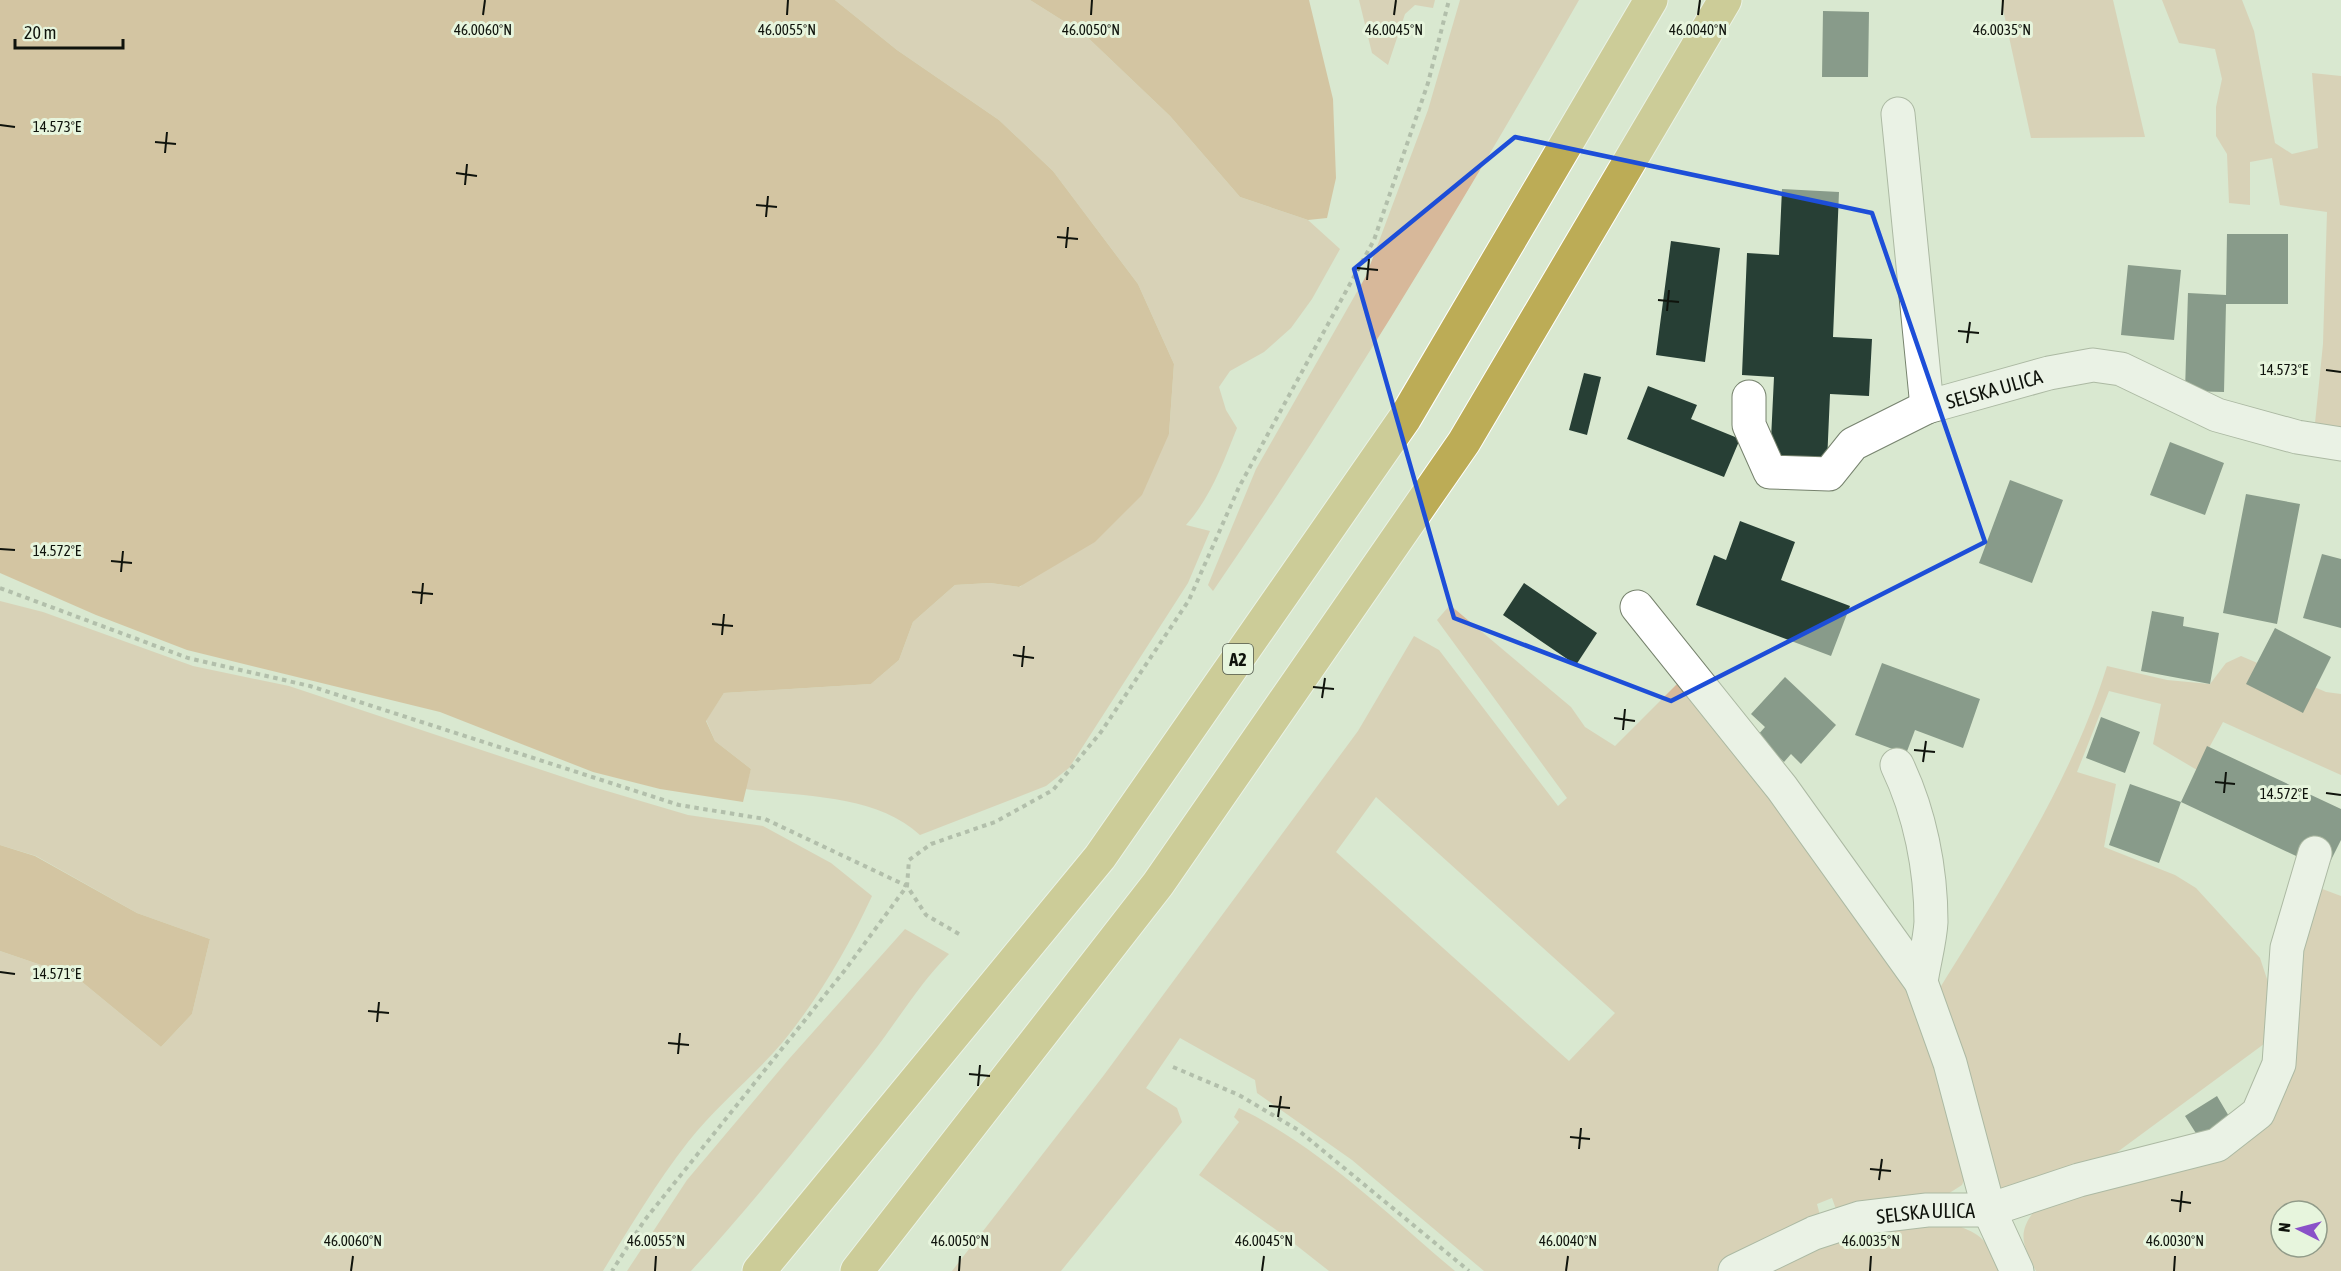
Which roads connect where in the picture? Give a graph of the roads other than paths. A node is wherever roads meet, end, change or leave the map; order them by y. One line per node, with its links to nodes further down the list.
1 (1651, 0): 12 (highway, A2)
2 (1725, 0): 13 (highway)
3 (1898, 114): 5 (street, SELSKA ULICA)
4 (1749, 397): 5 (street)
5 (1927, 407): 6 (street, SELSKA ULICA)
6 (2341, 444)
7 (1637, 607): 10 (street)
8 (1897, 765): 10 (street)
9 (2315, 853): 11 (street)
10 (1921, 982): 11 (street)
11 (1989, 1210): 14 (street, SELSKA ULICA); 15 (street, SELSKA ULICA)
12 (759, 1271)
13 (857, 1271)
14 (1735, 1271)
15 (2017, 1271)

